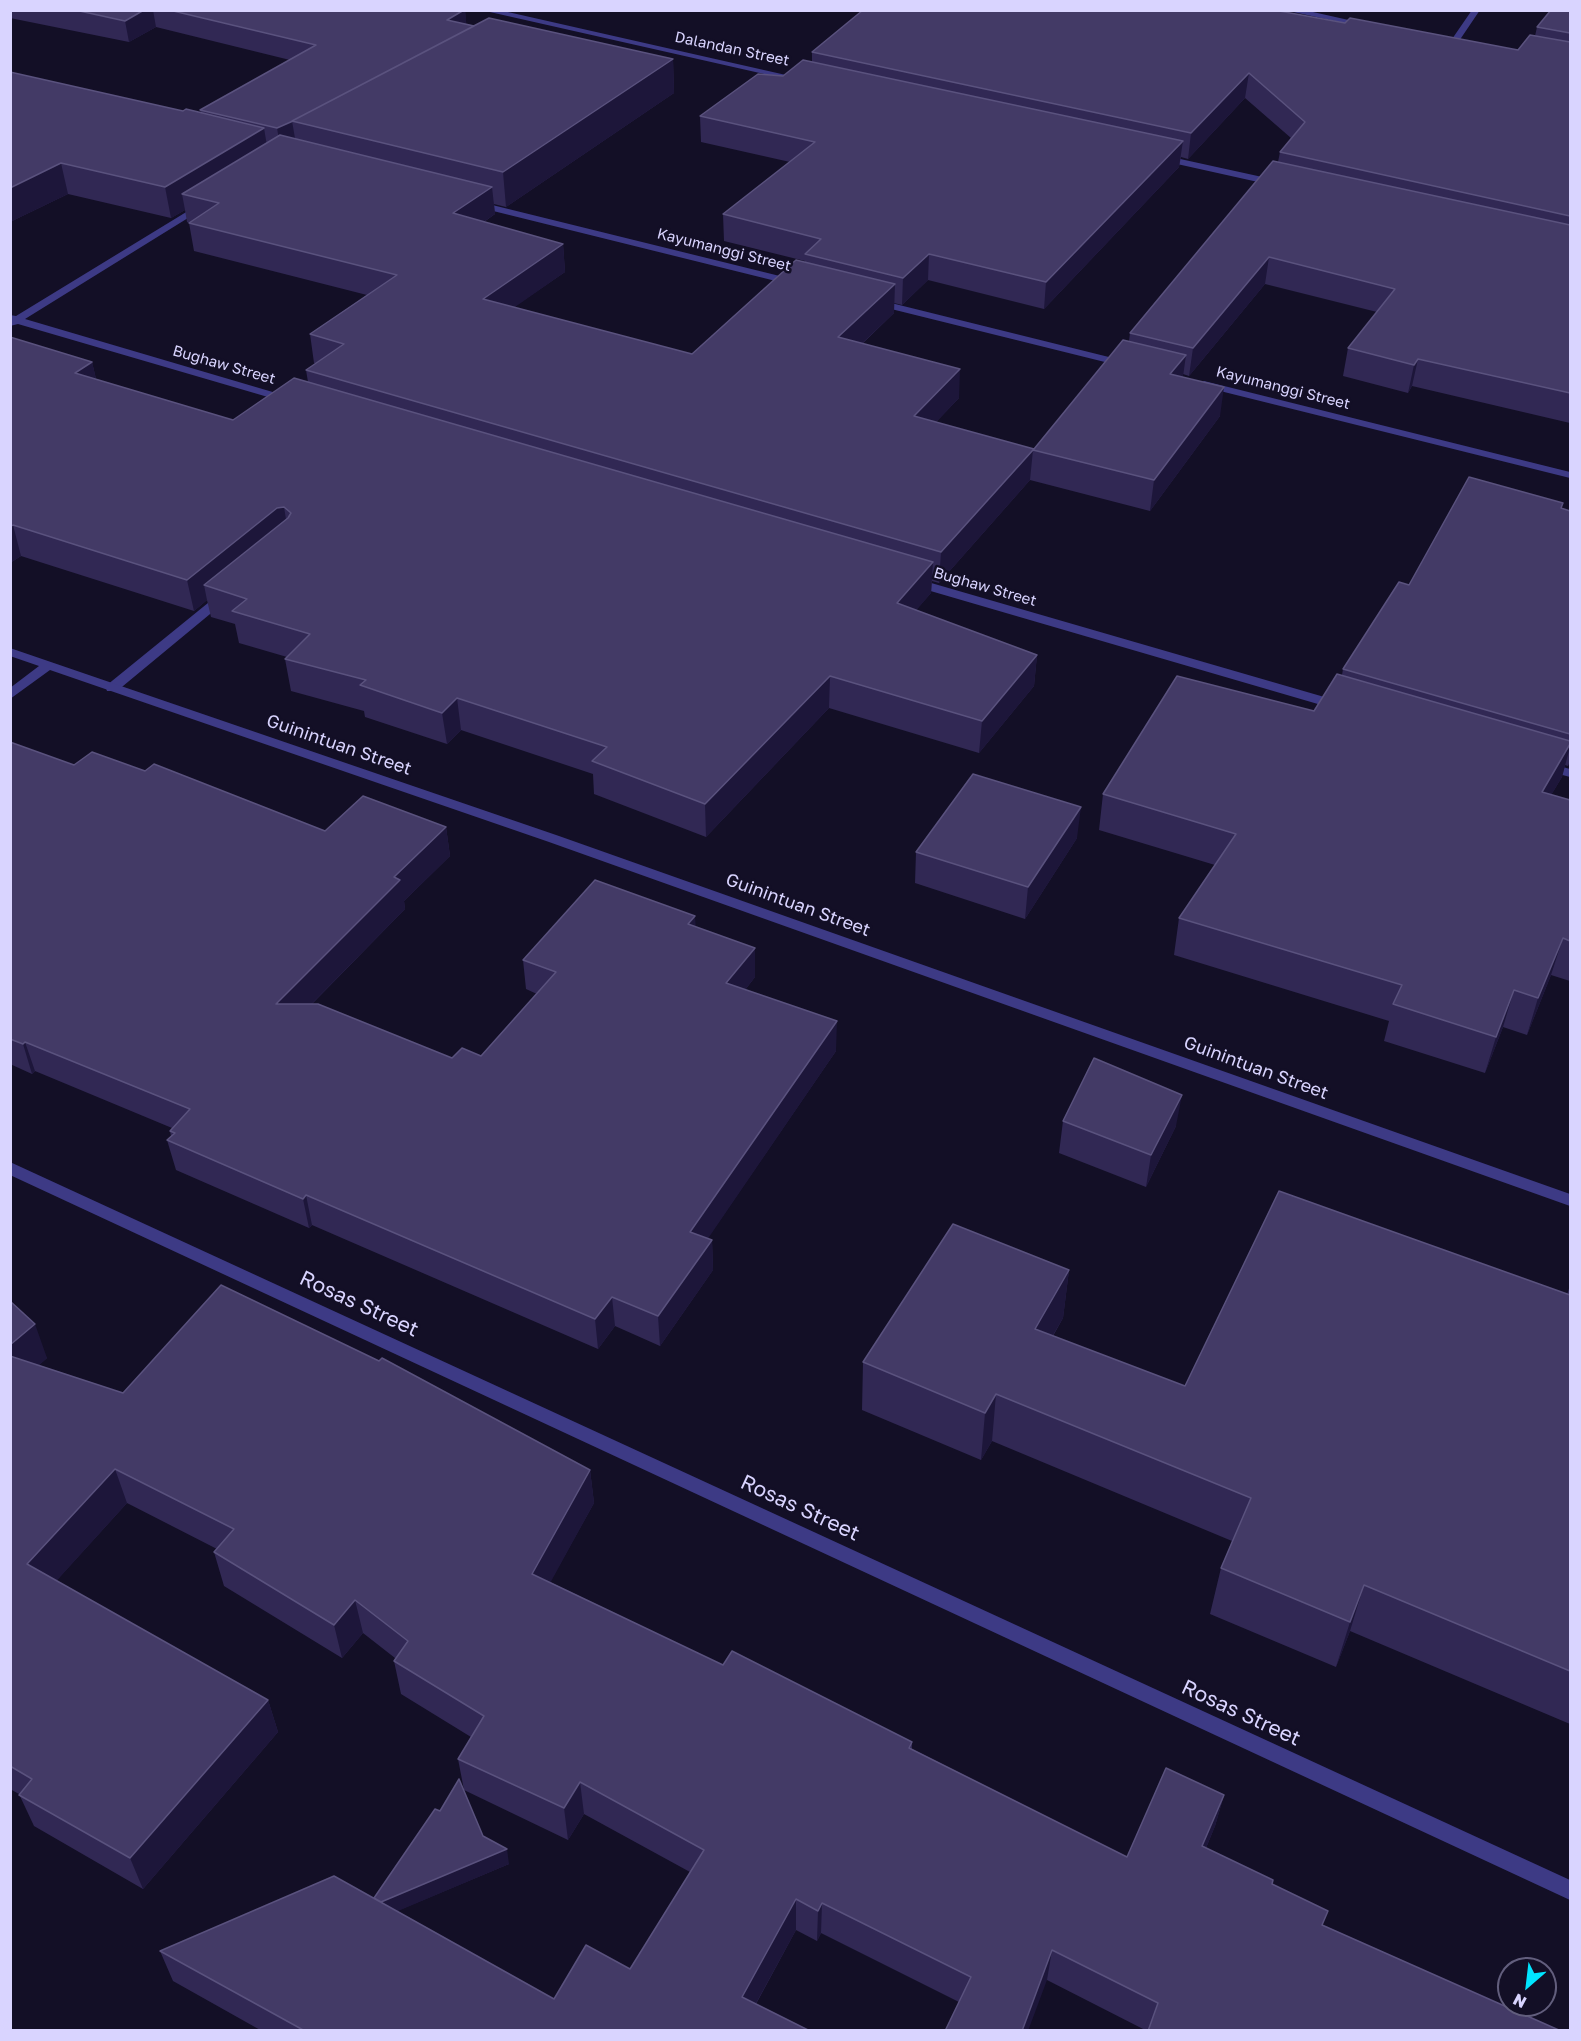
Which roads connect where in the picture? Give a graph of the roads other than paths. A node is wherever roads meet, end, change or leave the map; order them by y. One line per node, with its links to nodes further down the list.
1 (485, 10): 5 (street, Dalandan Street)
2 (533, 10): 5 (street)
3 (1288, 10): 6 (street)
4 (1476, 10): 9 (street)
5 (526, 19): 7 (street); 11 (street, Dalandan Street)
6 (1377, 27)
7 (517, 28)
8 (1443, 40): 9 (street)
9 (1455, 42): 10 (street)
10 (1466, 44)
11 (816, 82)
12 (1153, 156): 13 (street)
13 (1292, 186)
14 (214, 198): 18 (street)
15 (469, 202): 16 (street, Kayumanggi Street)
16 (805, 285)
17 (863, 299): 19 (street)
18 (12, 321): 21 (street, Bughaw Street)
19 (1142, 368)
20 (1188, 380): 22 (street, Kayumanggi Street)
21 (304, 404)
22 (1570, 475)
23 (903, 578): 29 (street, Bughaw Street)
24 (232, 589): 27 (street)
25 (10, 652): 26 (street, Guinintuan Street)
26 (48, 665): 27 (street, Guinintuan Street); 28 (street)
27 (112, 687): 33 (street, Guinintuan Street)
28 (10, 695)
29 (1352, 709)
30 (1536, 763): 31 (street)
31 (1570, 773)
32 (10, 1167): 34 (street, Rosas Street)
33 (1570, 1200)
34 (1570, 1890)

